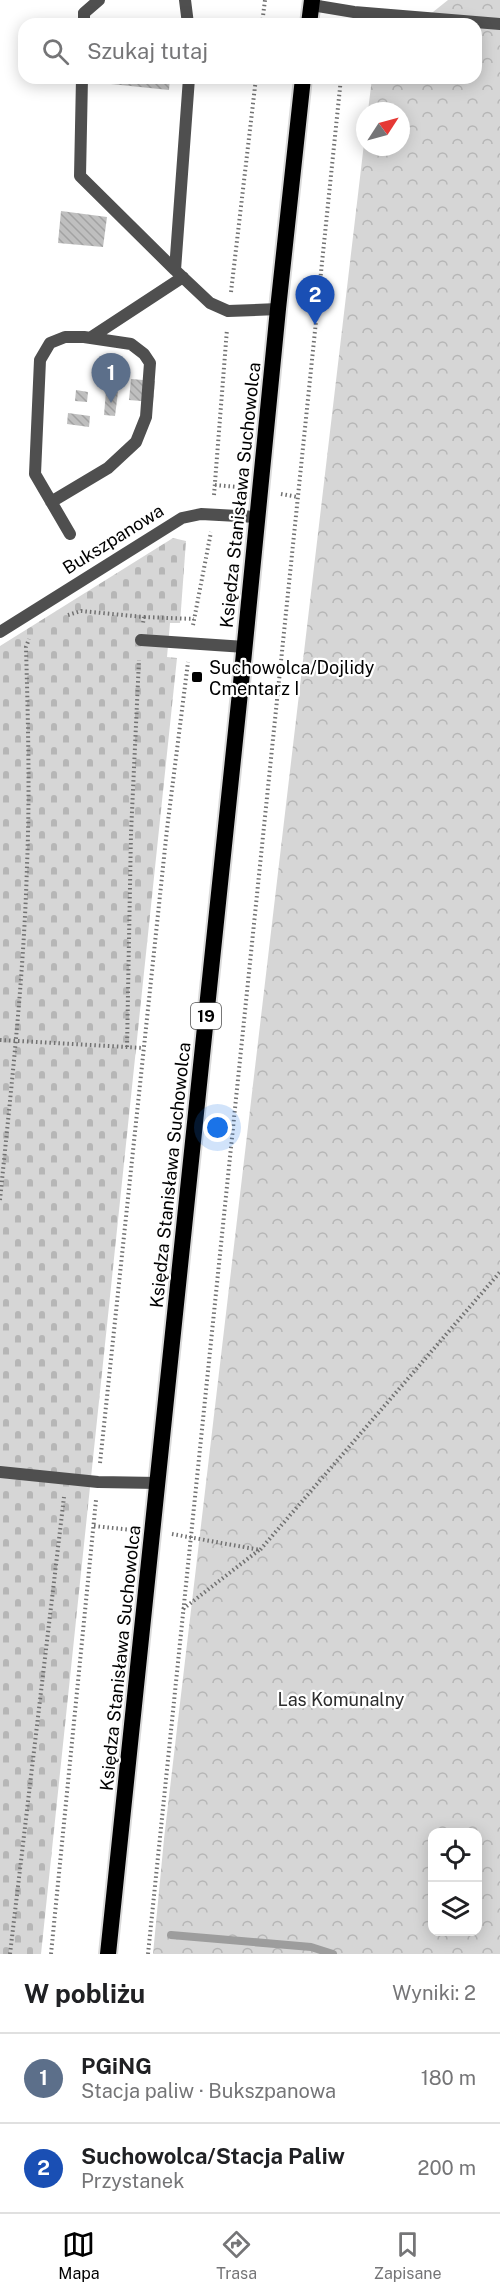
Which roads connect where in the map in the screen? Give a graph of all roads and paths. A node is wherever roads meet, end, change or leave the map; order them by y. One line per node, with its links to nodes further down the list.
1 (99, 0): 5 (street)
2 (185, 0): 6 (street)
3 (265, 0): 7 (path)
4 (312, 2): 8 (highway); 9 (street)
5 (84, 18)
6 (187, 18)
7 (263, 18)
8 (310, 18)
9 (427, 18)
10 (482, 23): 11 (street)
11 (500, 24)
12 (82, 84): 17 (street)
13 (189, 84): 17 (street)
14 (255, 84): 19 (path)
15 (302, 84): 18 (highway, Księdza Stanisława Suchowolca / 19)
16 (340, 84): 43 (path)
17 (179, 274): 19 (street); 20 (street)
18 (278, 309): 19 (street); 23 (highway, Księdza Stanisława Suchowolca / 19)
19 (228, 310): 22 (path)
20 (90, 338): 21 (street); 21 (street)
21 (51, 502): 24 (street)
22 (212, 516): 23 (street, Bukszpanowa); 27 (path); 28 (street, Bukszpanowa)
23 (258, 517): 32 (highway, Księdza Stanisława Suchowolca / 19)
24 (70, 534)
25 (66, 616): 26 (path)
26 (144, 617): 27 (path); 30 (path)
27 (194, 619): 31 (path)
28 (0, 632)
29 (32, 635): 34 (path)
30 (141, 640): 31 (street); 35 (path)
31 (190, 643): 32 (street); 36 (path)
32 (245, 647): 42 (highway, Księdza Stanisława Suchowolca / 19)
33 (0, 1040): 34 (path)
34 (15, 1041): 35 (path); 37 (path)
35 (127, 1047): 36 (path)
36 (143, 1048): 41 (path)
37 (0, 1200)
38 (500, 1272): 44 (path)
39 (0, 1472): 40 (street)
40 (67, 1478): 41 (street); 46 (path)
41 (98, 1482): 42 (street); 47 (path)
42 (158, 1483): 48 (highway, Księdza Stanisława Suchowolca / 19)
43 (190, 1537): 44 (path); 45 (path)
44 (260, 1550): 45 (path)
45 (183, 1609): 49 (path)
46 (10, 1954)
47 (51, 1954)
48 (108, 1954)
49 (148, 1954)

